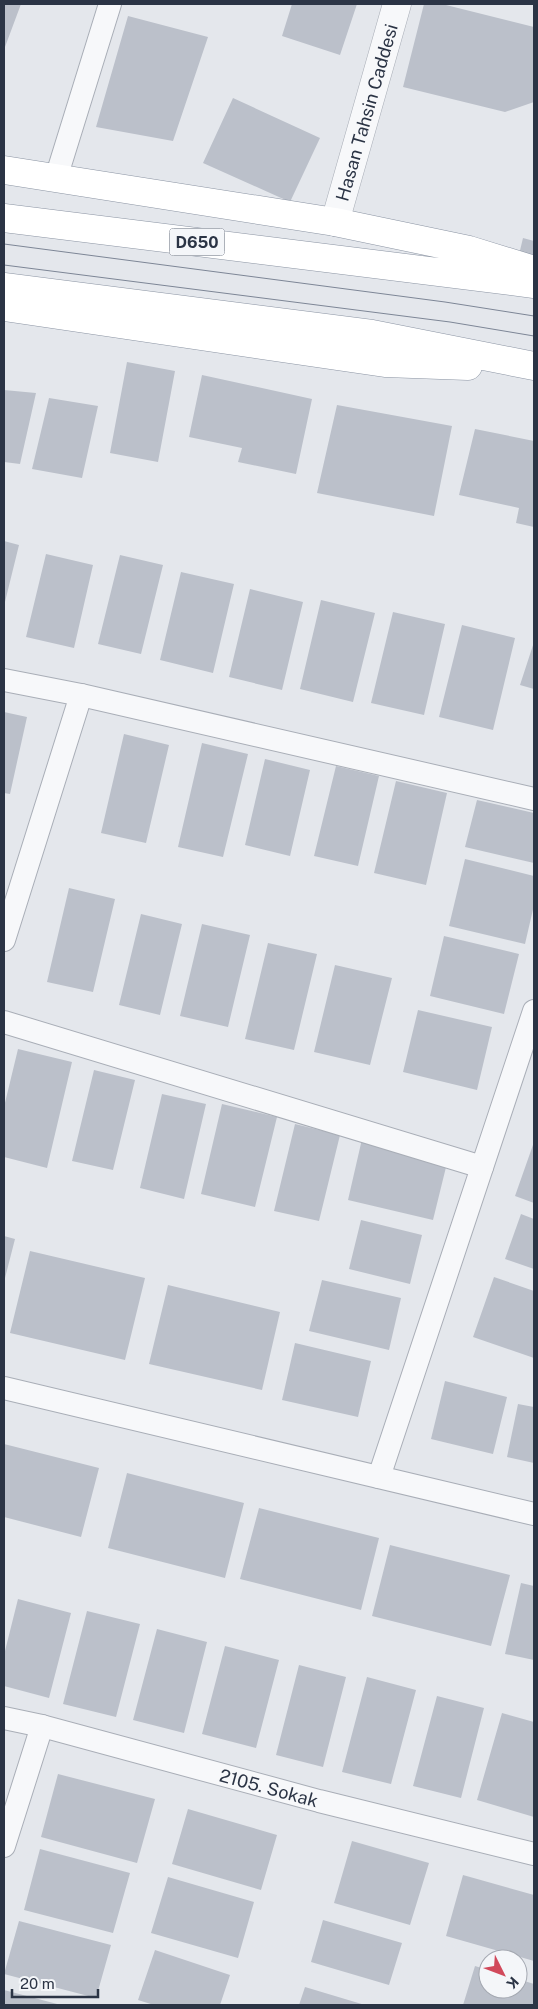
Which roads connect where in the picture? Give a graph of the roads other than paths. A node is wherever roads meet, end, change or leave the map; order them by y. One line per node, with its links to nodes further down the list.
1 (110, 4): 4 (street)
2 (397, 4): 6 (street, Hasan Tahsin Caddesi)
3 (4, 170): 4 (highway)
4 (56, 178): 6 (highway)
5 (4, 218): 8 (highway, D650)
6 (335, 222): 7 (highway)
7 (534, 270)
8 (534, 284)
9 (4, 287): 11 (highway)
10 (4, 307): 11 (highway)
11 (534, 367)
12 (4, 680): 13 (street)
13 (81, 695): 14 (street); 15 (street)
14 (534, 799)
15 (4, 940)
16 (534, 1011): 18 (street)
17 (4, 1022): 18 (street)
18 (482, 1167): 20 (street)
19 (4, 1388): 20 (street)
20 (380, 1477): 21 (street)
21 (534, 1514)
22 (4, 1718): 23 (street, 2105. Sokak)
23 (42, 1726): 24 (street); 25 (street, 2105. Sokak)
24 (4, 1846)
25 (534, 1854)

